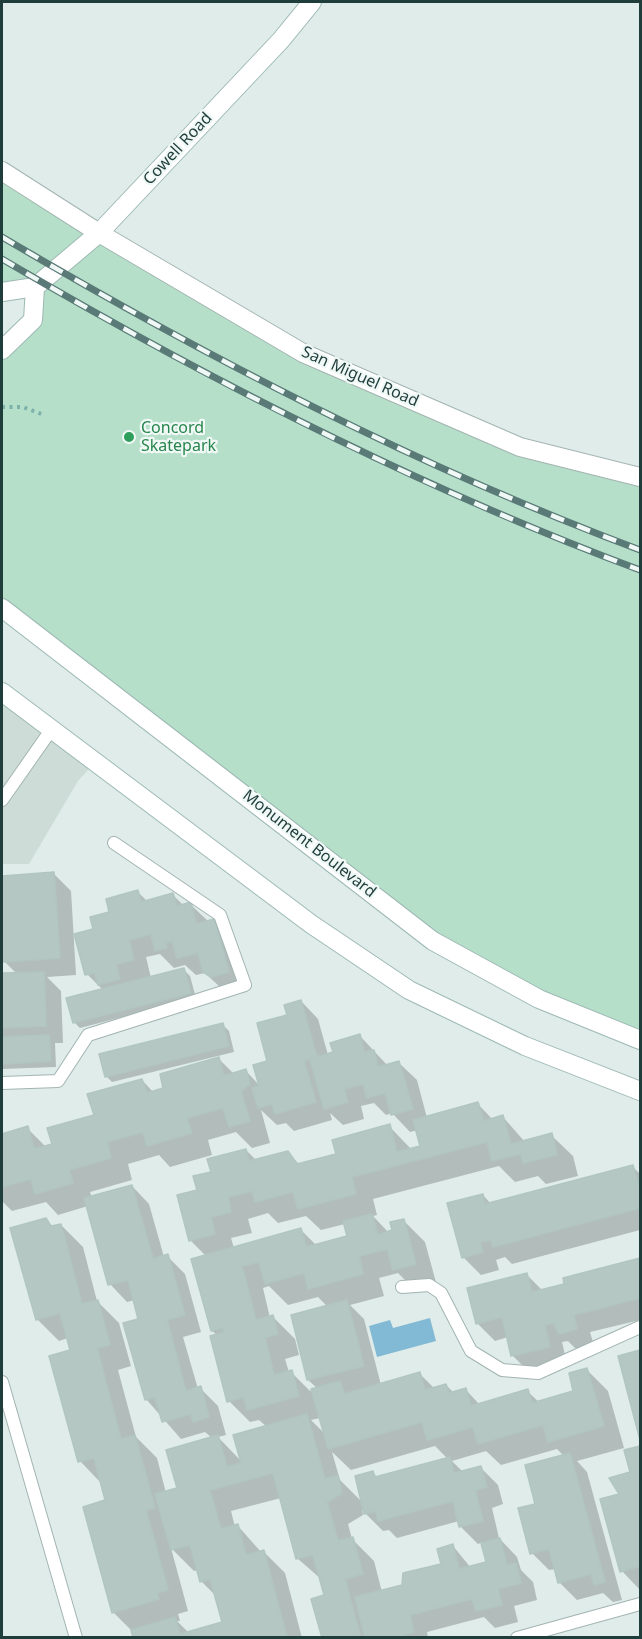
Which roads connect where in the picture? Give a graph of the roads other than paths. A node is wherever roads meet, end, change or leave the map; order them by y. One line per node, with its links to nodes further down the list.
1 (312, 2): 3 (main road, Cowell Road)
2 (2, 171): 3 (main road, San Miguel Road)
3 (99, 233): 4 (main road, Cowell Road); 7 (main road, San Miguel Road)
4 (35, 287): 5 (main road); 6 (main road)
5 (2, 292)
6 (2, 350)
7 (640, 477)
8 (2, 608): 13 (main road, Monument Boulevard)
9 (2, 692): 10 (main road)
10 (51, 730): 11 (lane); 15 (main road)
11 (2, 800)
12 (114, 843): 14 (lane)
13 (640, 1040)
14 (2, 1083)
15 (640, 1091)
16 (402, 1287): 17 (lane)
17 (640, 1327)
18 (2, 1382): 20 (lane)
19 (640, 1604): 21 (lane)
20 (76, 1638)
21 (517, 1638)

